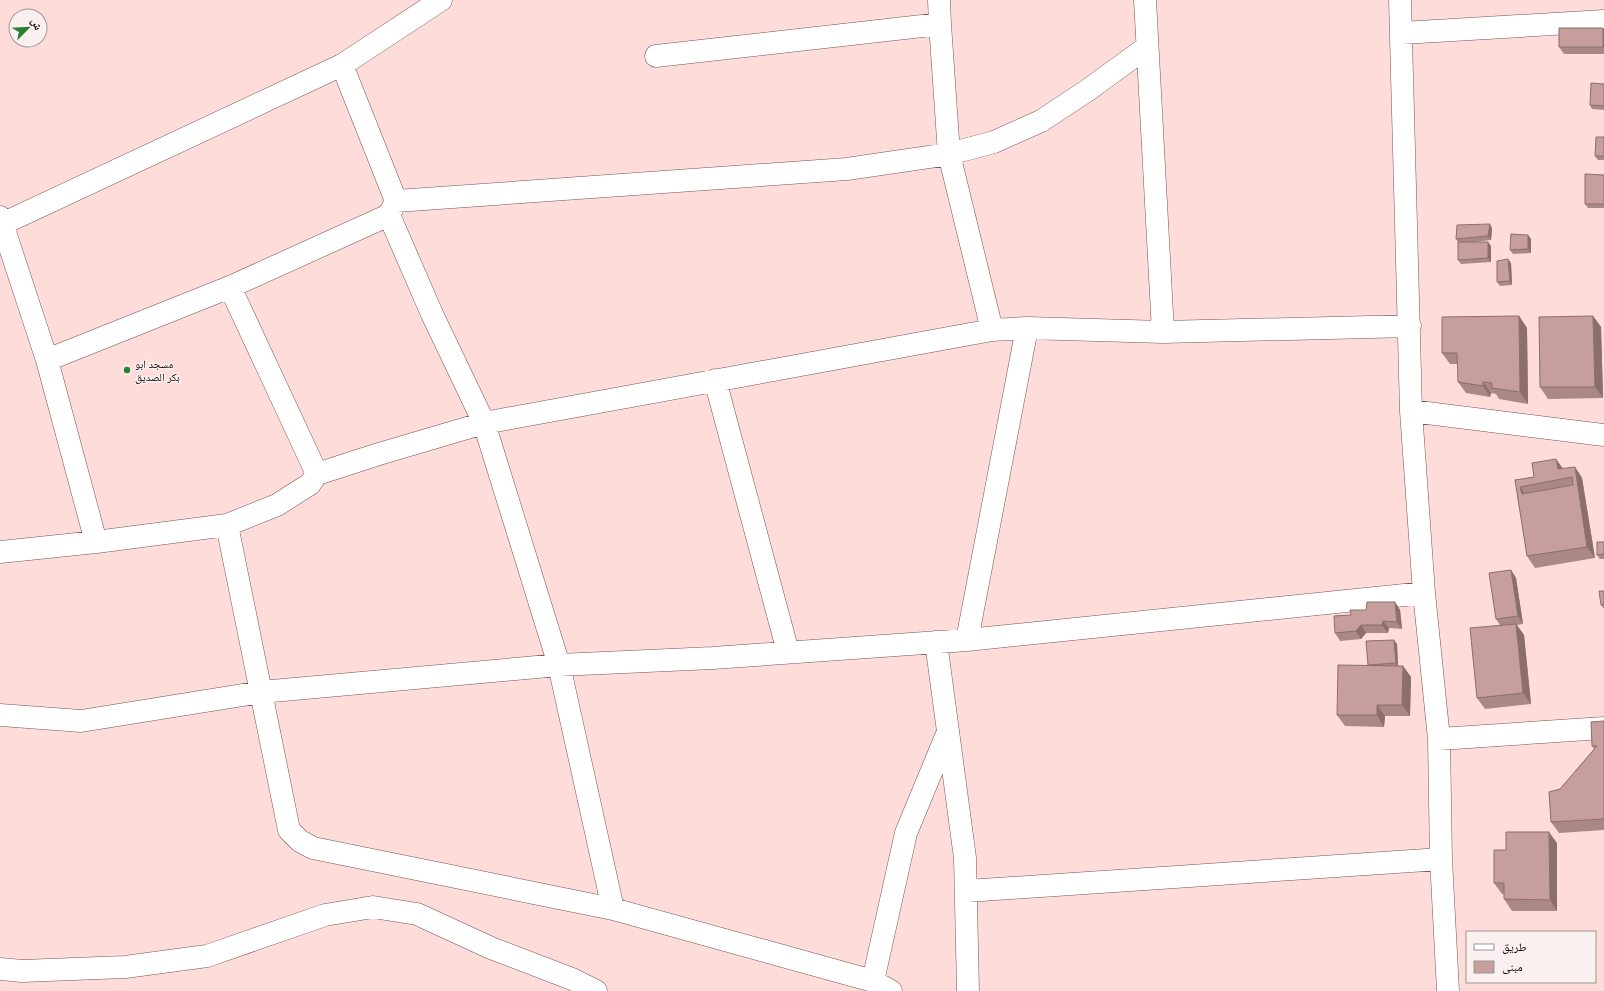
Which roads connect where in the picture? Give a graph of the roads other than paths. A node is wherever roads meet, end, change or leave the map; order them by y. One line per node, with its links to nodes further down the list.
1 (441, 0): 10 (street)
2 (939, 0): 6 (street)
3 (1145, 0): 8 (street)
4 (1400, 0): 7 (street)
5 (1604, 21): 7 (street)
6 (940, 24): 9 (street); 11 (street)
7 (1402, 33): 15 (street)
8 (1148, 47): 11 (street); 18 (street)
9 (656, 56)
10 (342, 65): 12 (street); 13 (street)
11 (949, 154): 12 (street); 17 (street)
12 (393, 208): 14 (street); 22 (street)
13 (1, 222): 19 (street)
14 (230, 287): 19 (street); 24 (street)
15 (1410, 326): 18 (street); 21 (street)
16 (1027, 328): 17 (street); 18 (street); 29 (street)
17 (992, 330): 20 (street)
18 (1164, 332)
19 (47, 360): 26 (street)
20 (715, 380): 22 (street); 31 (street)
21 (1411, 411): 23 (street); 28 (street)
22 (484, 423): 24 (street); 32 (street)
23 (1604, 435)
24 (317, 474): 25 (street)
25 (227, 525): 26 (street); 33 (street)
26 (96, 542): 27 (street)
27 (0, 552)
28 (1424, 593): 29 (street); 37 (street)
29 (967, 640): 30 (street)
30 (936, 642): 31 (street); 36 (street)
31 (788, 652): 32 (street)
32 (559, 665): 33 (street); 40 (street)
33 (261, 692): 34 (street); 40 (street)
34 (0, 715)
35 (1604, 728): 37 (street)
36 (948, 733): 39 (street); 42 (street)
37 (1439, 739): 38 (street)
38 (1441, 859): 39 (street); 45 (street)
39 (967, 891): 44 (street)
40 (613, 909): 42 (street)
41 (0, 970): 43 (street)
42 (882, 986)
43 (596, 991)
44 (968, 991)
45 (1448, 991)

